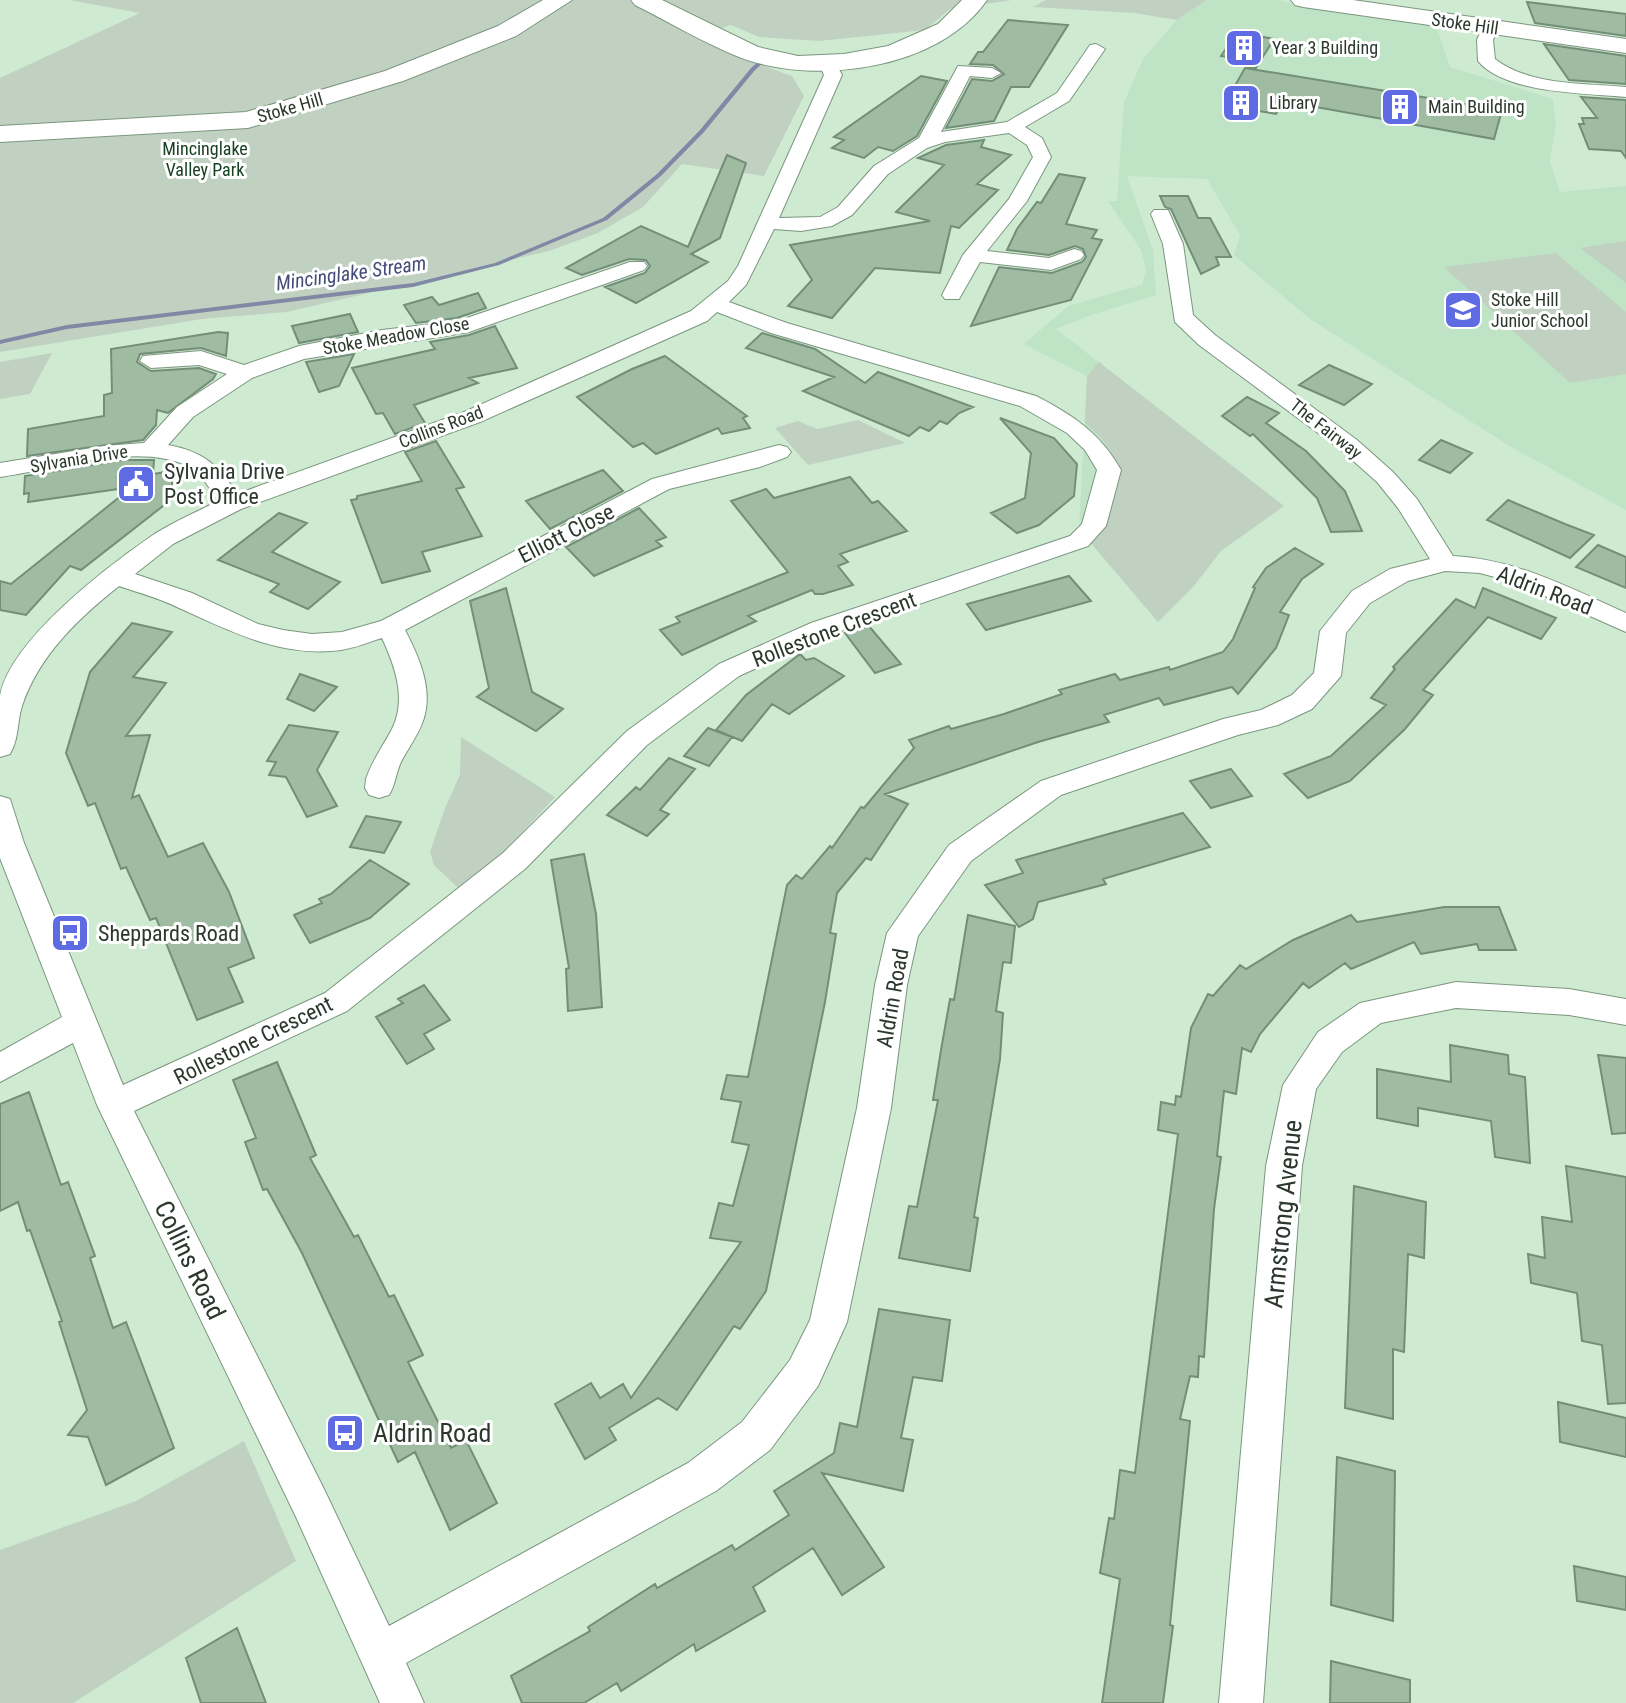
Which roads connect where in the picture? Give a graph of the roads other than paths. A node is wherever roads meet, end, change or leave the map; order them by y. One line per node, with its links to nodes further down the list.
1 (560, 0): 12 (street, Stoke Hill)
2 (643, 0): 8 (street)
3 (975, 0): 8 (street)
4 (1303, 0): 5 (street, Stoke Hill)
5 (1490, 28): 6 (street, Stoke Hill); 10 (street)
6 (1626, 46)
7 (1096, 49): 11 (street)
8 (828, 64): 15 (street, Collins Road)
9 (992, 73): 13 (street)
10 (1626, 92)
11 (1012, 127): 13 (street); 16 (street)
12 (0, 134)
13 (927, 141): 15 (street)
14 (1161, 214): 21 (street)
15 (768, 223): 20 (street, Collins Road)
16 (973, 255): 17 (street); 19 (street)
17 (1074, 255)
18 (637, 266): 24 (street, Stoke Meadow Close)
19 (952, 295)
20 (716, 304): 30 (street, Collins Road); 41 (street, Rollestone Crescent)
21 (1183, 317): 22 (street); 31 (street, The Fairway)
22 (1157, 321)
23 (151, 361): 24 (street)
24 (244, 373): 25 (street, Stoke Meadow Close)
25 (152, 448): 28 (street, Sylvania Drive); 30 (street, Sylvania Drive)
26 (779, 452): 27 (street, Elliott Close)
27 (752, 462): 29 (street); 34 (street, Elliott Close)
28 (0, 470)
29 (776, 481)
30 (232, 504): 32 (street, Collins Road)
31 (1445, 563): 33 (street, Aldrin Road); 42 (street, Aldrin Road)
32 (115, 576): 34 (street, Elliott Close); 35 (street, Collins Road)
33 (1626, 623)
34 (390, 627): 36 (street)
35 (0, 744)
36 (379, 788)
37 (0, 807): 39 (street, Collins Road)
38 (1626, 1012): 44 (street, Armstrong Avenue)
39 (82, 1022): 40 (street); 41 (street, Collins Road)
40 (0, 1068)
41 (114, 1105): 42 (street, Collins Road)
42 (378, 1655): 43 (street, Collins Road)
43 (402, 1703)
44 (1241, 1703)

